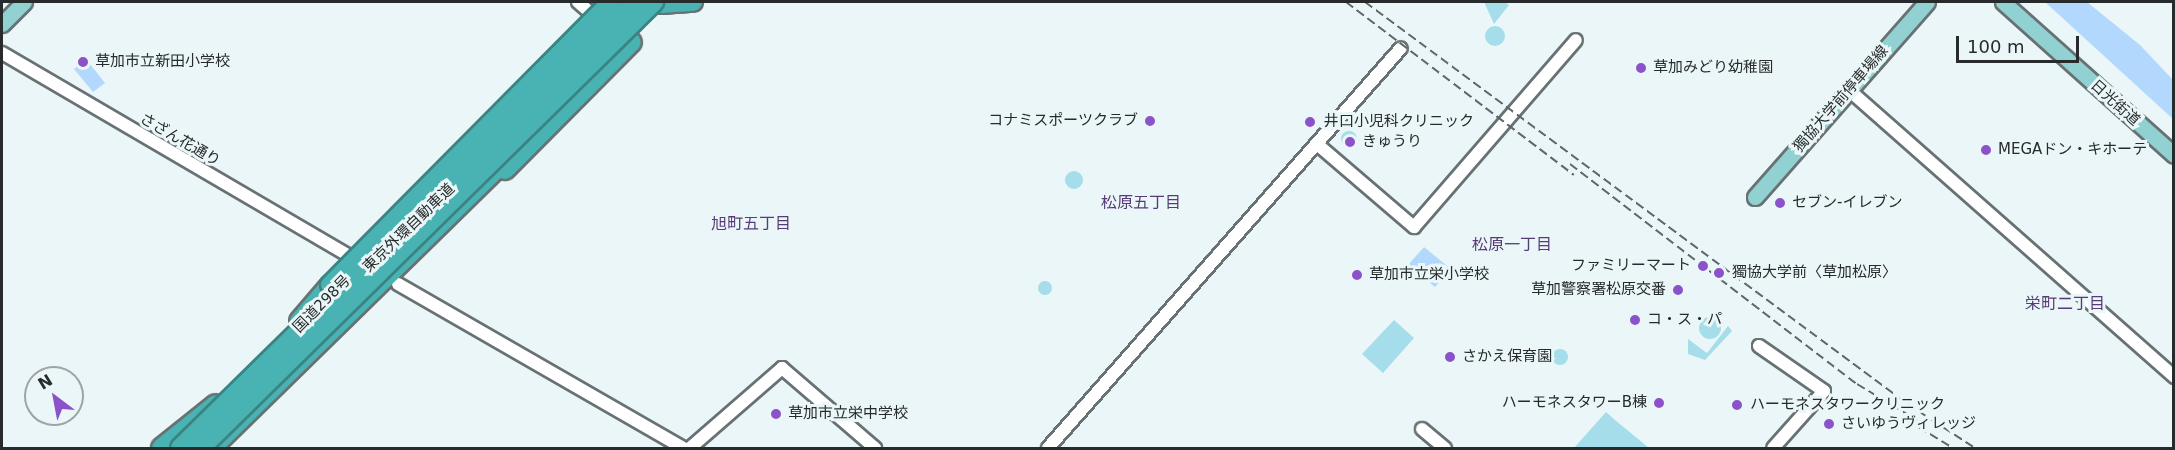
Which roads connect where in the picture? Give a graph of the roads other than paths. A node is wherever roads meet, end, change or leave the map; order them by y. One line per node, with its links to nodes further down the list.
1 (24, 2): 11 (main road)
2 (578, 2): 10 (street)
3 (610, 2): 24 (highway, bridge)
4 (623, 2): 10 (highway, 国道298号)
5 (634, 2): 31 (highway, 東京外環自動車道, bridge)
6 (661, 2): 7 (highway); 13 (highway, 国道298号); 22 (highway); 32 (highway, 東京外環自動車道, bridge)
7 (693, 2)
8 (1927, 2): 16 (main road, 獨協大学前停車場線)
9 (2003, 2): 18 (main road, 日光街道)
10 (602, 23): 13 (street); 24 (highway, 国道298号)
11 (2, 24)
12 (1576, 40): 17 (street)
13 (623, 43): 22 (highway, 国道298号)
14 (1401, 48): 17 (street)
15 (2, 53): 20 (street, さざん花通り)
16 (1849, 90): 19 (main road, 獨協大学前停車場線); 25 (street)
17 (1317, 144): 38 (street)
18 (2174, 155)
19 (1755, 197)
20 (347, 255)
21 (398, 284): 35 (street)
22 (362, 305): 27 (highway, 国道298号)
23 (1759, 346): 40 (street)
24 (273, 352): 26 (highway, 国道298号)
25 (2174, 377)
26 (235, 389): 29 (highway); 30 (highway, 国道298号)
27 (254, 411): 33 (highway, 国道298号); 34 (highway)
28 (1422, 429): 39 (street)
29 (161, 448)
30 (169, 448)
31 (180, 448)
32 (201, 448)
33 (212, 448)
34 (218, 448)
35 (683, 448)
36 (690, 448): 37 (street)
37 (874, 448)
38 (1048, 448)
39 (1445, 448)
40 (1773, 448)

